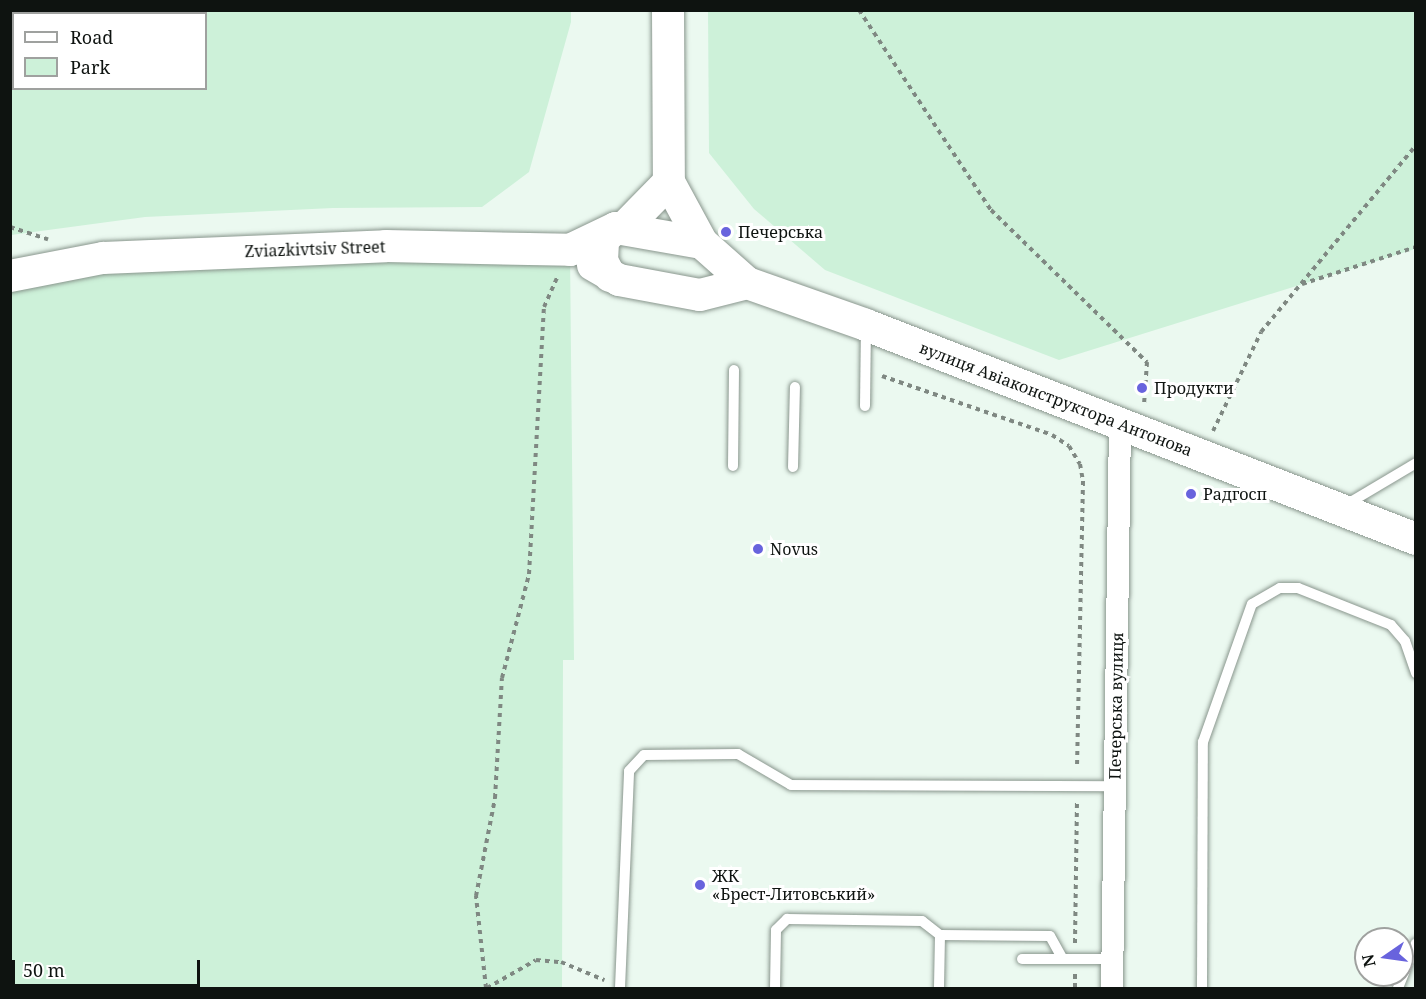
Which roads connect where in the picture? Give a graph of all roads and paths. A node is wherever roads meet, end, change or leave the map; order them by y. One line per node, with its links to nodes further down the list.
1 (668, 10): 4 (main road)
2 (859, 10): 19 (path)
3 (1416, 145): 12 (path)
4 (669, 182): 5 (main road); 6 (main road)
5 (620, 228): 6 (main road); 8 (main road, Zviazkivtsiv Street); 10 (main road)
6 (704, 244): 11 (main road, вулиця Авіаконструктора Антонова); 13 (main road)
7 (1416, 248): 12 (path)
8 (570, 250): 9 (main road, Zviazkivtsiv Street); 10 (main road); 34 (path)
9 (10, 276)
10 (610, 276): 13 (main road)
11 (747, 283): 13 (main road); 14 (main road, вулиця Авіаконструктора Антонова)
12 (1300, 284): 20 (path)
13 (700, 295)
14 (866, 325): 16 (lane); 19 (main road, вулиця Авіаконструктора Антонова)
15 (734, 370): 22 (lane)
16 (867, 370): 18 (lane); 27 (path)
17 (795, 387): 23 (lane)
18 (865, 406)
19 (1131, 428): 20 (main road, вулиця Авіаконструктора Антонова); 28 (street, Печерська вулиця)
20 (1201, 455): 24 (main road, вулиця Авіаконструктора Антонова)
21 (1416, 463): 24 (lane)
22 (733, 466)
23 (794, 467)
24 (1339, 509): 25 (main road, вулиця Авіаконструктора Антонова)
25 (1416, 539)
26 (1416, 673): 40 (lane)
27 (1077, 785): 28 (lane); 32 (path); 35 (lane)
28 (1115, 786): 33 (street, Печерська вулиця)
29 (940, 935): 32 (lane); 36 (lane); 37 (lane)
30 (1416, 943): 41 (lane)
31 (1022, 959): 32 (lane)
32 (1069, 959): 33 (lane); 38 (path)
33 (1113, 959): 39 (street, Печерська вулиця)
34 (486, 988): 35 (path)
35 (620, 988)
36 (775, 988)
37 (939, 988)
38 (1075, 988)
39 (1112, 988)
40 (1202, 988)
41 (1398, 988)

